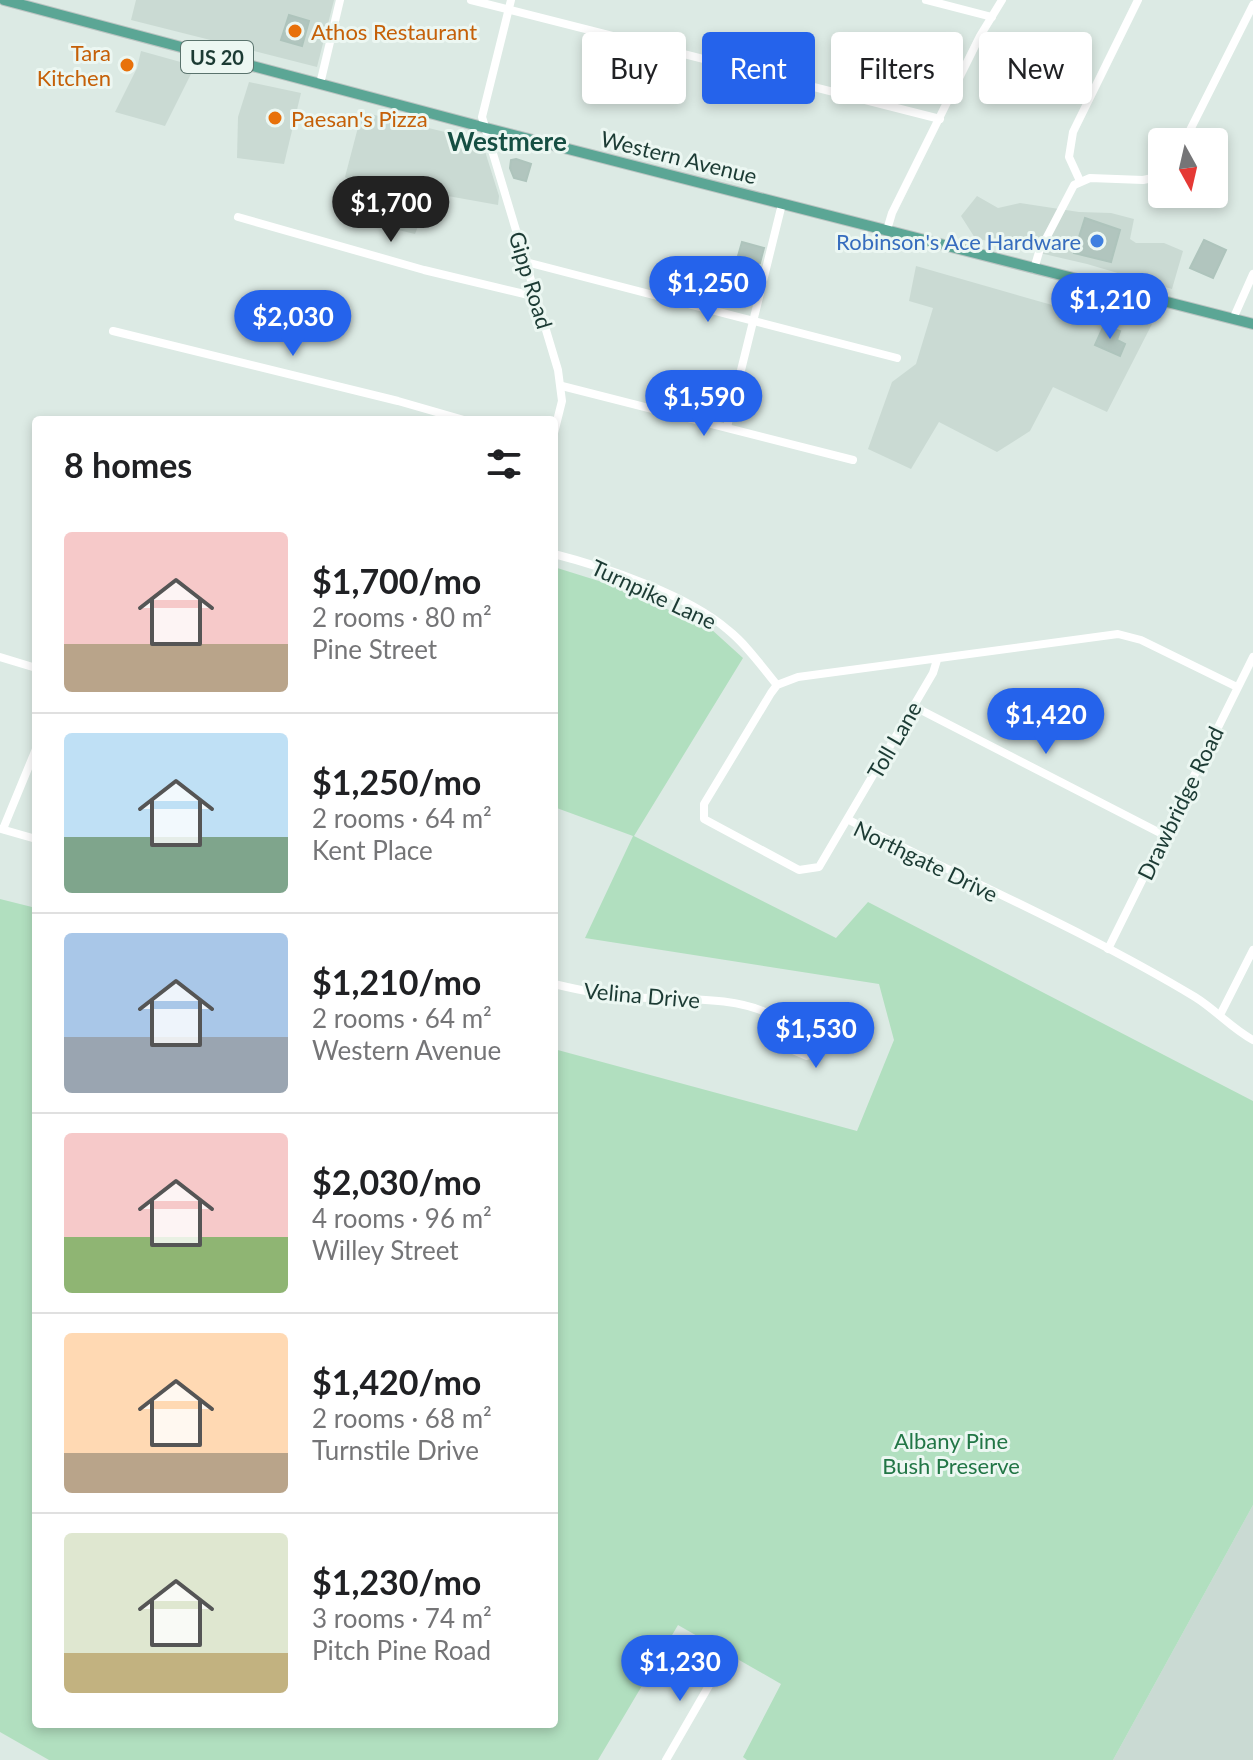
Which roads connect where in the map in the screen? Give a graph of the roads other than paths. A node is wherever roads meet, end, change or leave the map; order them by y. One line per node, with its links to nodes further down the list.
1 (4, 0): 10 (main road, Western Avenue / US 20)
2 (340, 0): 10 (street)
3 (471, 0): 7 (street)
4 (926, 0): 9 (street)
5 (1002, 0): 9 (street)
6 (1138, 0): 15 (street)
7 (510, 5): 11 (street); 12 (street, Gipp Road)
8 (1253, 5): 13 (street)
9 (992, 17): 11 (street)
10 (320, 84): 12 (main road, Western Avenue / US 20)
11 (940, 119): 18 (street)
12 (486, 128): 16 (main road, Western Avenue / US 20); 19 (street, Gipp Road)
13 (1191, 128)
14 (1148, 179): 15 (street)
15 (1080, 181): 20 (street)
16 (782, 204): 18 (main road, Western Avenue / US 20); 23 (street)
17 (238, 217): 22 (street)
18 (887, 230): 20 (main road, Western Avenue / US 20)
19 (526, 262): 22 (street, Gipp Road); 23 (street)
20 (1034, 269): 24 (main road, Western Avenue / US 20)
21 (1253, 274): 24 (street)
22 (537, 297): 28 (street, Gipp Road)
23 (755, 319): 27 (street); 31 (street)
24 (1233, 319): 25 (main road, Western Avenue / US 20)
25 (1253, 324)
26 (113, 331): 29 (street)
27 (897, 358)
28 (562, 386): 30 (street, Gipp Road); 31 (street)
29 (450, 416)
30 (557, 416)
31 (727, 427): 32 (street)
32 (853, 460)
33 (558, 555): 38 (street, Turnpike Lane)
34 (0, 657): 37 (street)
35 (1253, 657): 39 (street, Drawbridge Road)
36 (937, 660): 38 (street); 39 (street); 40 (street, Toll Lane)
37 (32, 667)
38 (777, 685): 42 (street, Northgate Drive)
39 (1237, 687): 44 (street, Drawbridge Road)
40 (913, 706): 42 (street, Toll Lane); 44 (street)
41 (32, 758): 43 (street)
42 (849, 820): 46 (street, Northgate Drive)
43 (2, 829): 45 (street)
44 (1164, 835): 46 (street, Drawbridge Road)
45 (32, 838)
46 (1108, 949): 49 (street, Northgate Drive)
47 (1253, 950): 49 (street)
48 (558, 985): 50 (street, Velina Drive)
49 (1220, 1015): 51 (street, Northgate Drive)
50 (776, 1018): 50 (street, Velina Drive)
51 (1253, 1040)
52 (722, 1663): 53 (street)
53 (666, 1760)

